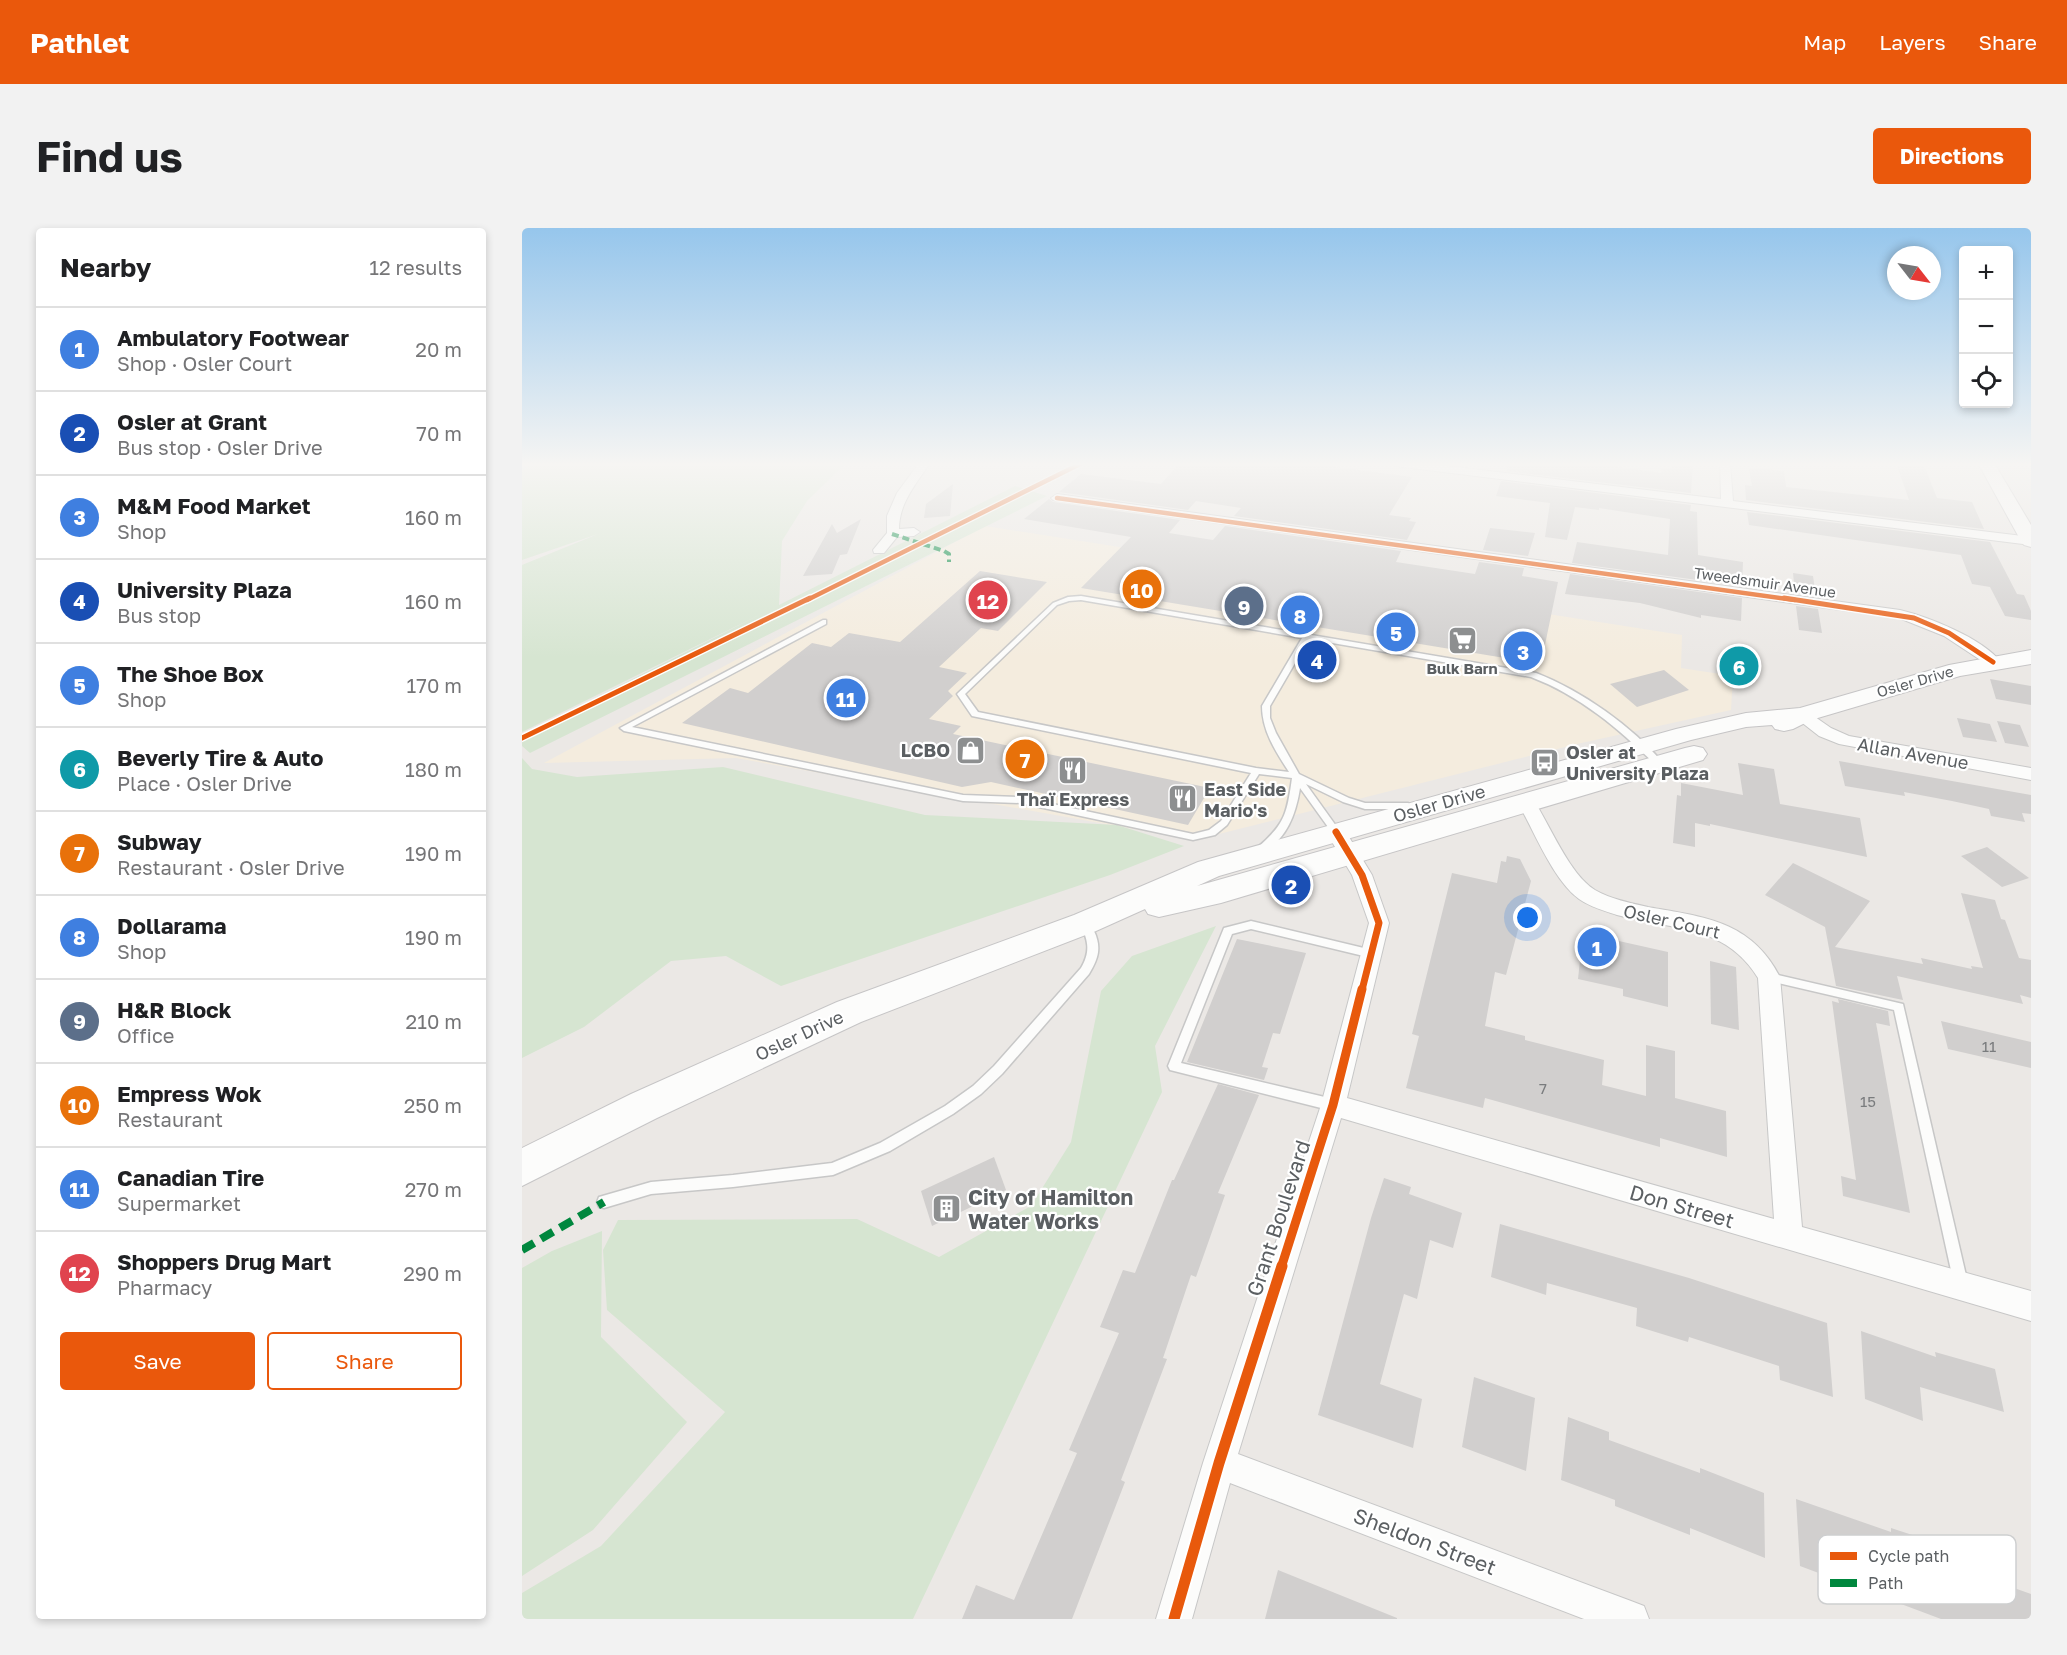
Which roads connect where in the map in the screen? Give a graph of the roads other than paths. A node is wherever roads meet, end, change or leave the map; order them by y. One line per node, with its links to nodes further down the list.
1 (893, 528): 6 (street)
2 (1274, 528): 12 (street, Tweedsmuir Avenue)
3 (1926, 528): 7 (street)
4 (2023, 528): 7 (main road)
5 (914, 532): 6 (street)
6 (892, 533): 8 (street)
7 (2031, 541)
8 (879, 550)
9 (823, 622): 15 (lane)
10 (1307, 636): 14 (lane); 15 (lane); 17 (lane)
11 (2031, 657): 12 (main road, Osler Drive)
12 (1993, 662): 13 (main road, Osler Drive)
13 (1802, 715): 14 (main road, Osler Drive); 16 (street, Allan Avenue)
14 (1650, 755): 18 (main road, Osler Drive); 19 (main road, Osler Drive)
15 (1256, 771): 17 (lane)
16 (2031, 774)
17 (1297, 776): 19 (lane); 20 (lane); 21 (lane)
18 (1527, 803): 20 (main road, Osler Drive); 24 (street, Osler Court)
19 (1436, 804): 20 (main road, Osler Drive)
20 (1344, 843): 21 (main road, Osler Drive); 22 (main road, Osler Drive); 23 (street, Grant Boulevard)
21 (1254, 855): 22 (main road, Osler Drive)
22 (1085, 923): 26 (main road, Osler Drive); 27 (lane)
23 (1372, 954): 25 (street, Grant Boulevard); 25 (lane)
24 (1769, 977): 28 (street, Osler Court); 29 (lane)
25 (1333, 1105): 28 (street, Don Street); 31 (street, Grant Boulevard)
26 (522, 1168)
27 (604, 1202)
28 (1789, 1237): 29 (street, Don Street)
29 (1962, 1287): 30 (street, Don Street)
30 (2031, 1306)
31 (1219, 1463): 32 (street, Grant Boulevard); 33 (street, Sheldon Street)
32 (1174, 1619)
33 (1631, 1619)

